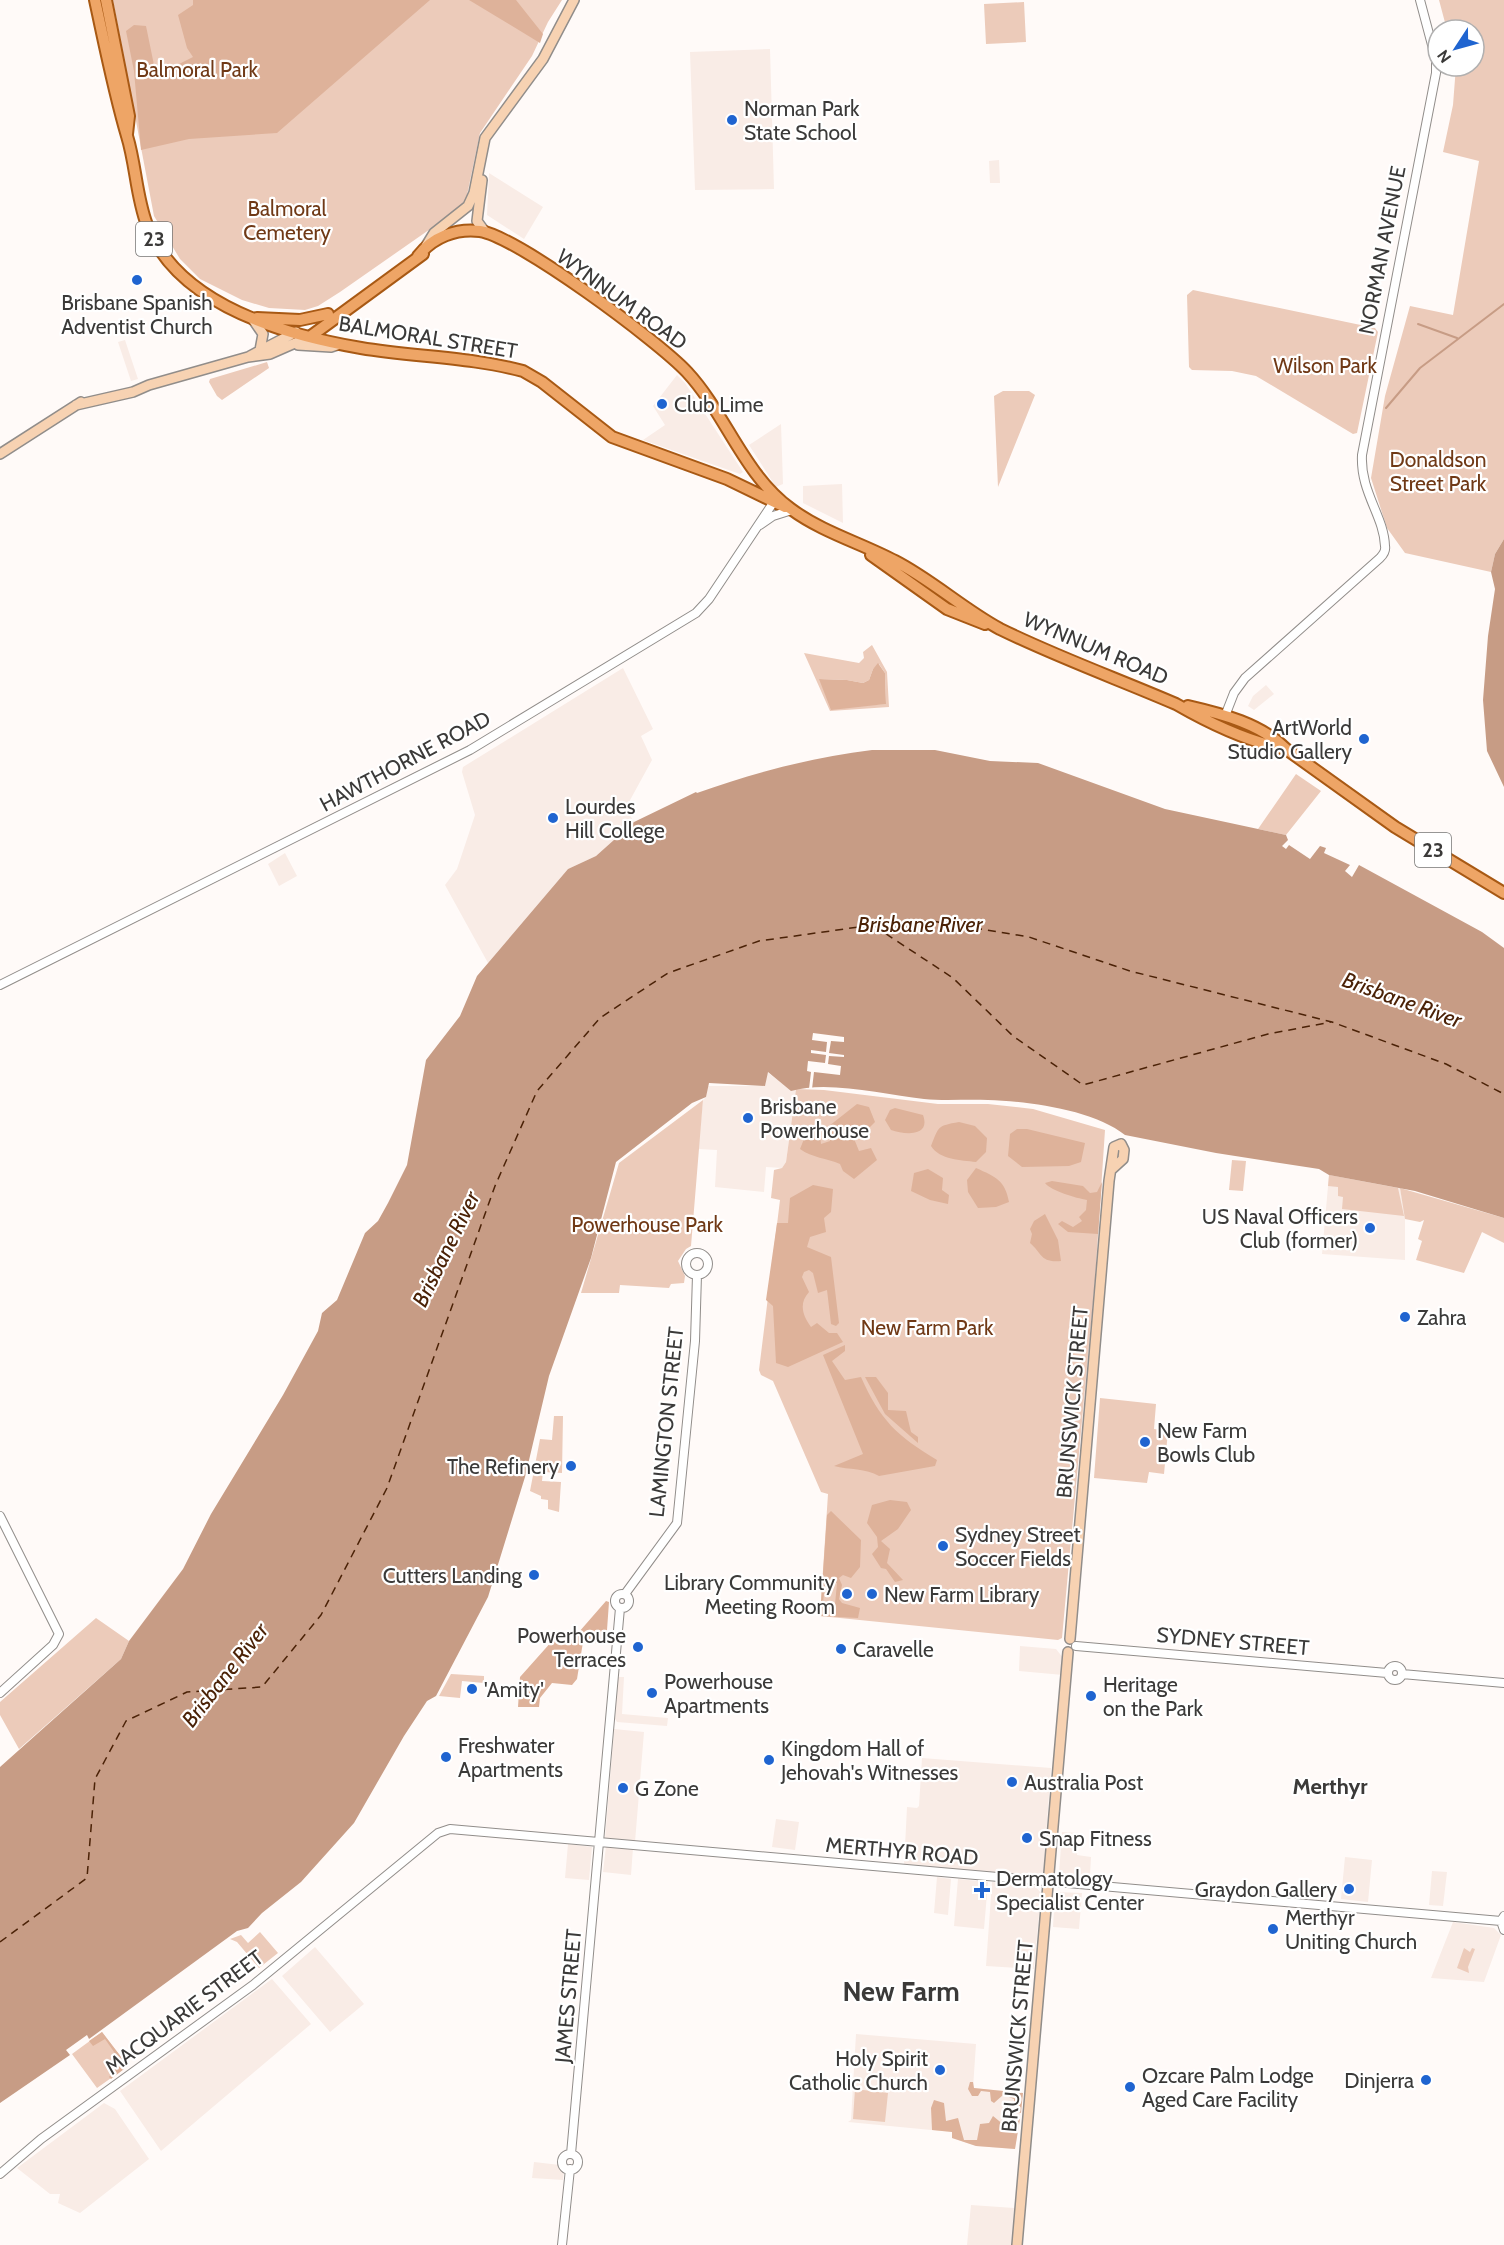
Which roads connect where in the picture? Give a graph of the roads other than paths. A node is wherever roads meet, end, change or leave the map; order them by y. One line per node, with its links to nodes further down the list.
1 (95, 0): 5 (main road, WYNNUM ROAD / 23)
2 (106, 0): 5 (main road, WYNNUM ROAD / 23)
3 (574, 0): 6 (main road)
4 (1420, 0): 32 (street, NORMAN AVENUE)
5 (127, 137): 14 (main road, WYNNUM ROAD / 23)
6 (481, 154): 7 (main road); 10 (main road)
7 (477, 220): 8 (main road); 9 (main road)
8 (465, 231): 9 (main road, WYNNUM ROAD); 10 (main road, WYNNUM ROAD); 11 (main road, WYNNUM ROAD)
9 (485, 232): 21 (main road, WYNNUM ROAD)
10 (426, 246): 11 (main road, WYNNUM ROAD)
11 (418, 256): 12 (main road, WYNNUM ROAD)
12 (354, 302): 13 (main road, WYNNUM ROAD); 16 (main road, WYNNUM ROAD)
13 (328, 314): 15 (main road, WYNNUM ROAD / 23); 16 (main road, WYNNUM ROAD)
14 (253, 316): 15 (main road, WYNNUM ROAD / 23); 16 (main road, WYNNUM ROAD / 23); 18 (main road)
15 (293, 320): 16 (main road)
16 (302, 336): 17 (main road, BALMORAL STREET / 23); 17 (main road); 18 (main road); 19 (main road)
17 (340, 343): 22 (main road, BALMORAL STREET / 23)
18 (260, 350): 19 (main road)
19 (248, 357): 20 (main road)
20 (0, 454)
21 (751, 466): 22 (main road); 23 (main road, WYNNUM ROAD)
22 (737, 484): 23 (main road, BALMORAL STREET / 23)
23 (776, 501): 24 (main road, BALMORAL STREET / 23); 25 (street, HAWTHORNE ROAD)
24 (792, 510): 25 (street); 26 (main road, WYNNUM ROAD / 23)
25 (759, 525): 34 (street, HAWTHORNE ROAD)
26 (864, 548): 27 (main road, WYNNUM ROAD / 23); 28 (main road, WYNNUM ROAD / 23)
27 (902, 565): 28 (main road); 29 (main road, WYNNUM ROAD / 23)
28 (908, 582): 30 (main road, WYNNUM ROAD / 23)
29 (947, 596): 30 (main road); 31 (main road, WYNNUM ROAD / 23)
30 (955, 614): 31 (main road, WYNNUM ROAD / 23)
31 (1000, 628): 32 (main road, WYNNUM ROAD / 23)
32 (1223, 721): 33 (main road, WYNNUM ROAD / 23)
33 (1504, 893)
34 (0, 985)
35 (1112, 1169): 38 (main road, BRUNSWICK STREET)
36 (697, 1275): 41 (street, LAMINGTON STREET)
37 (0, 1516): 40 (street)
38 (1071, 1646): 39 (street, SYDNEY STREET); 43 (main road, BRUNSWICK STREET)
39 (1504, 1683)
40 (0, 1692)
41 (600, 1841): 42 (street, MERTHYR ROAD); 43 (street, MERTHYR ROAD); 46 (street, JAMES STREET)
42 (386, 1875): 45 (street, MACQUARIE STREET)
43 (1048, 1882): 44 (street, MERTHYR ROAD); 47 (main road, BRUNSWICK STREET)
44 (1503, 1922)
45 (0, 2174)
46 (562, 2245)
47 (1017, 2245)

